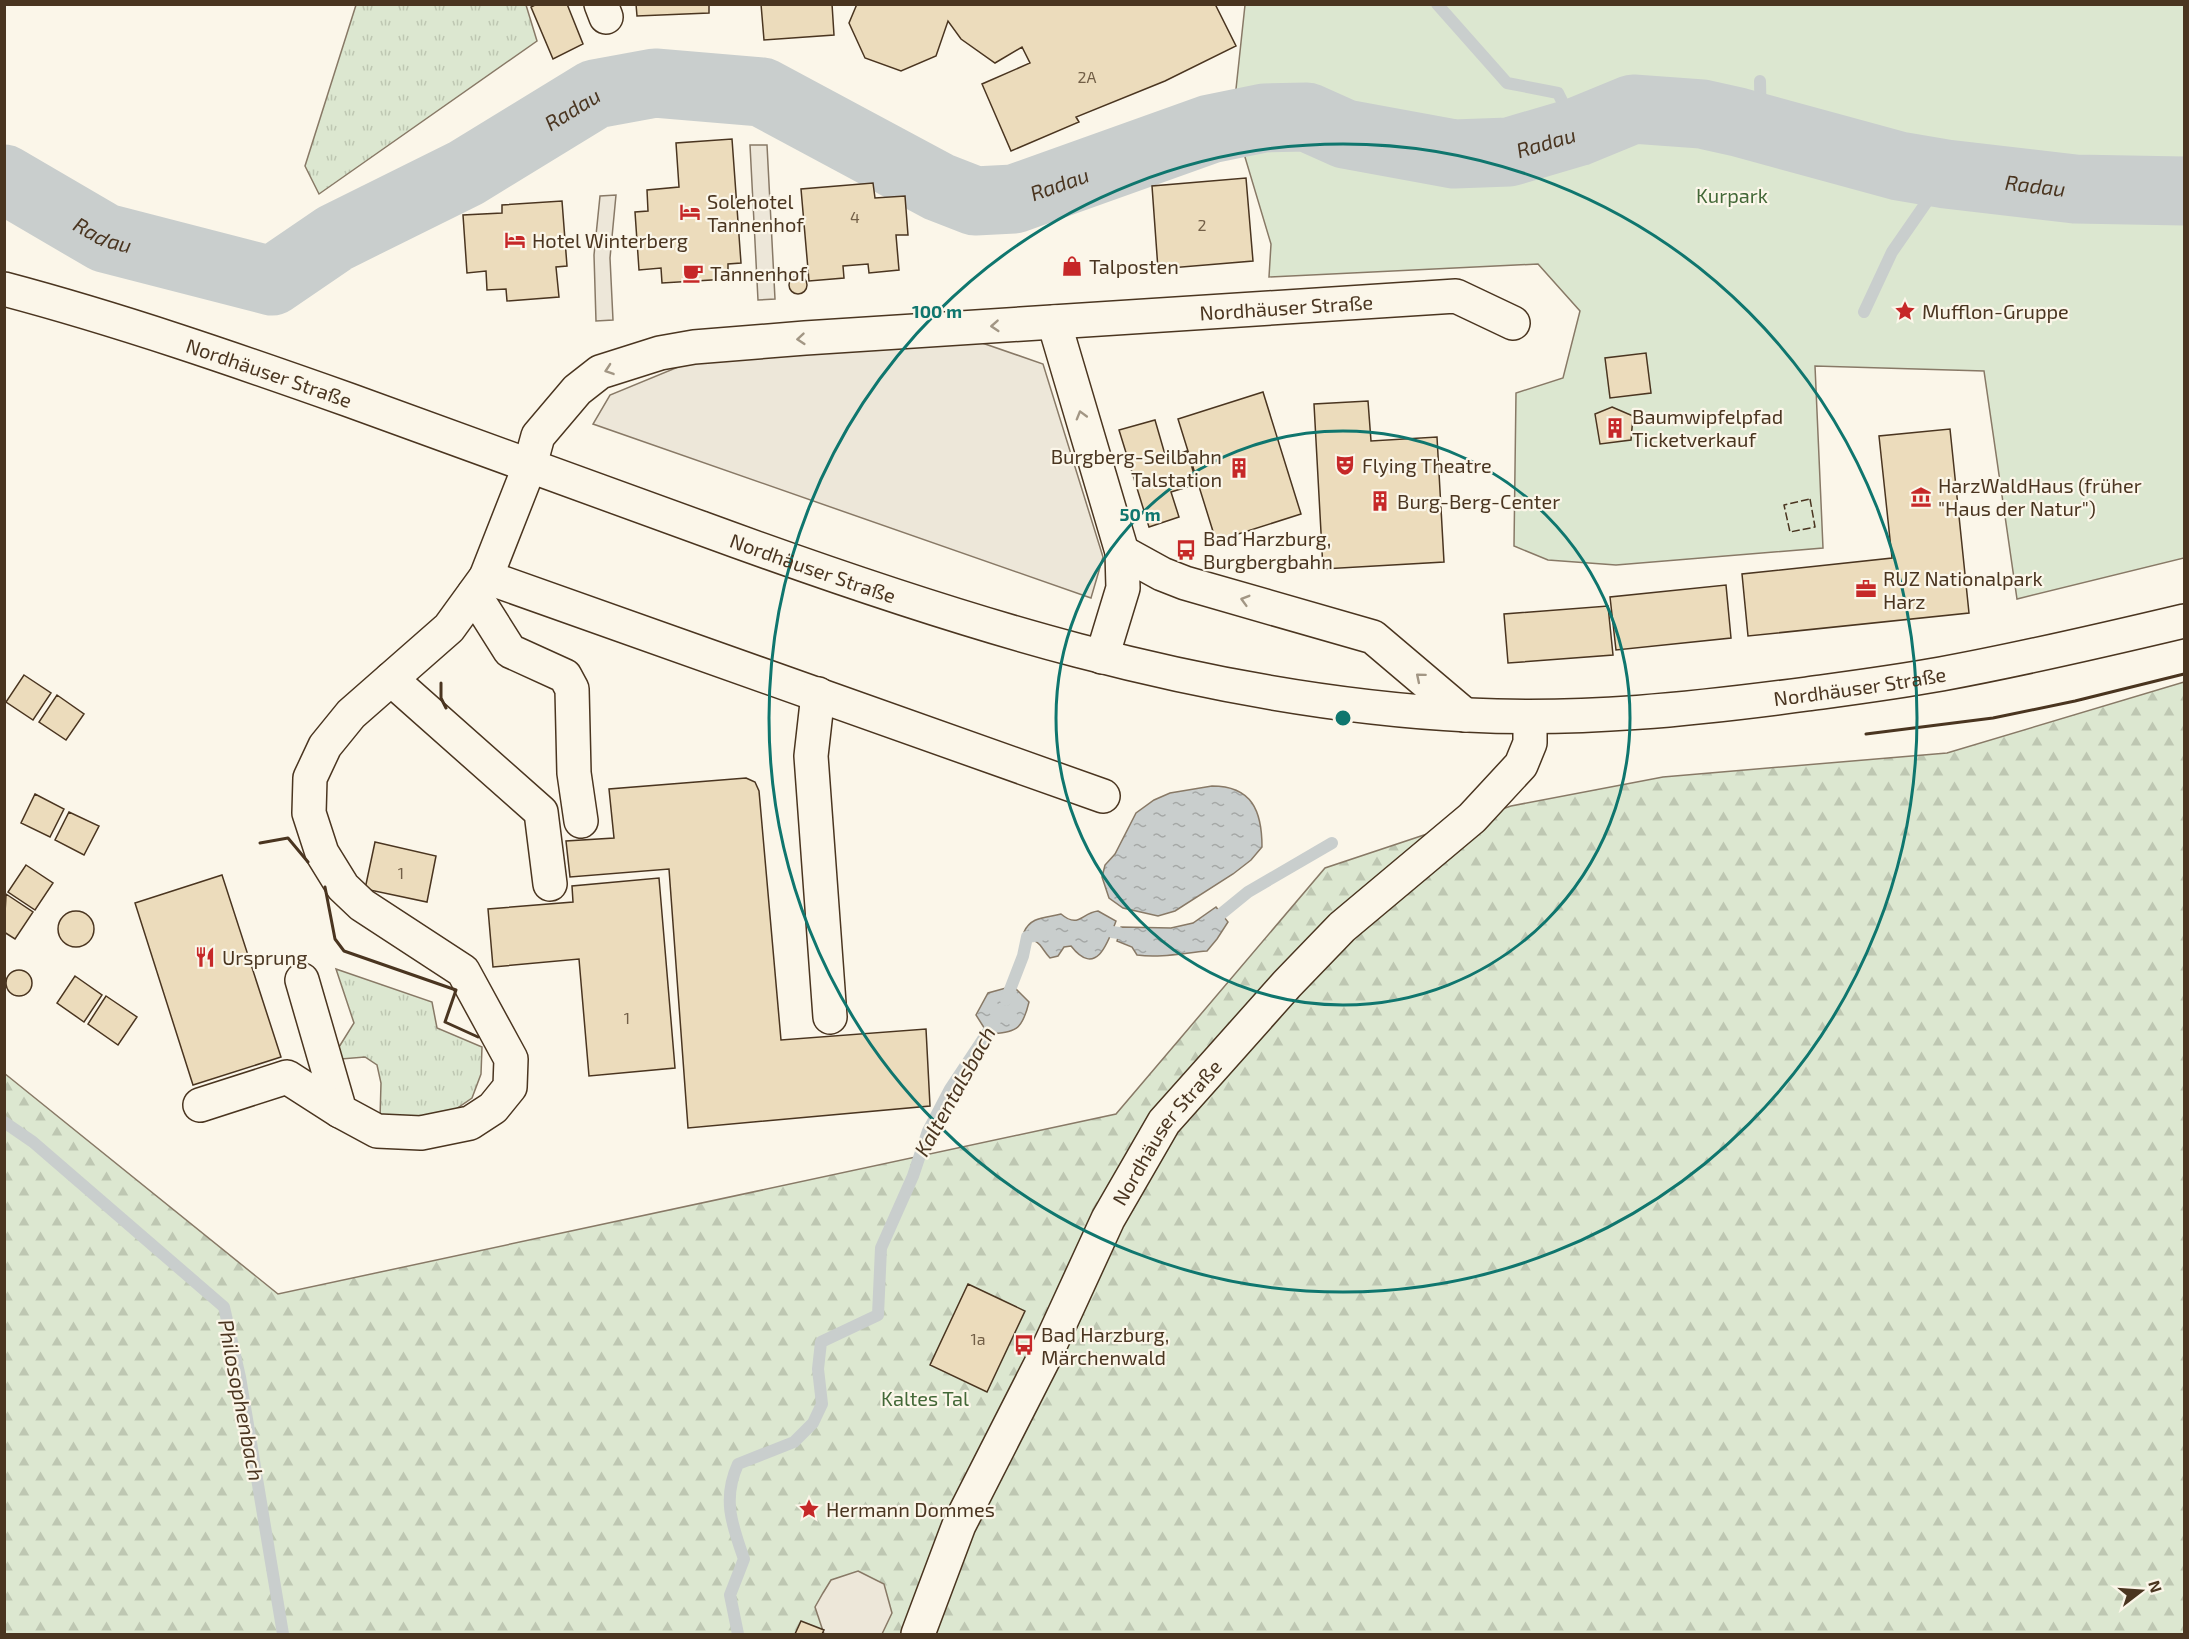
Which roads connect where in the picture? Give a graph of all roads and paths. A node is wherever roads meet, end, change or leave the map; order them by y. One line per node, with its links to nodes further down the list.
1 (4, 289): 4 (street, Nordhäuser Straße)
2 (1053, 322): 3 (street, Nordhäuser Straße); 4 (street, Nordhäuser Straße, one-way to 4); 5 (street, one-way to 2)
3 (1513, 323)
4 (530, 465): 6 (street); 8 (street, Nordhäuser Straße)
5 (1122, 552): 8 (street); 11 (street, one-way to 5)
6 (480, 585): 9 (street); 10 (street); 14 (street)
7 (2184, 621): 12 (street, Nordhäuser Straße)
8 (1102, 657): 11 (street, Nordhäuser Straße)
9 (392, 679): 15 (street); 19 (street)
10 (818, 694): 13 (street); 17 (street)
11 (1465, 715): 12 (street, Nordhäuser Straße)
12 (1530, 717): 20 (street, Nordhäuser Straße)
13 (1103, 796)
14 (581, 820)
15 (550, 884)
16 (302, 980): 19 (street)
17 (830, 1017)
18 (200, 1105): 19 (street)
19 (340, 1111)
20 (918, 1635)

